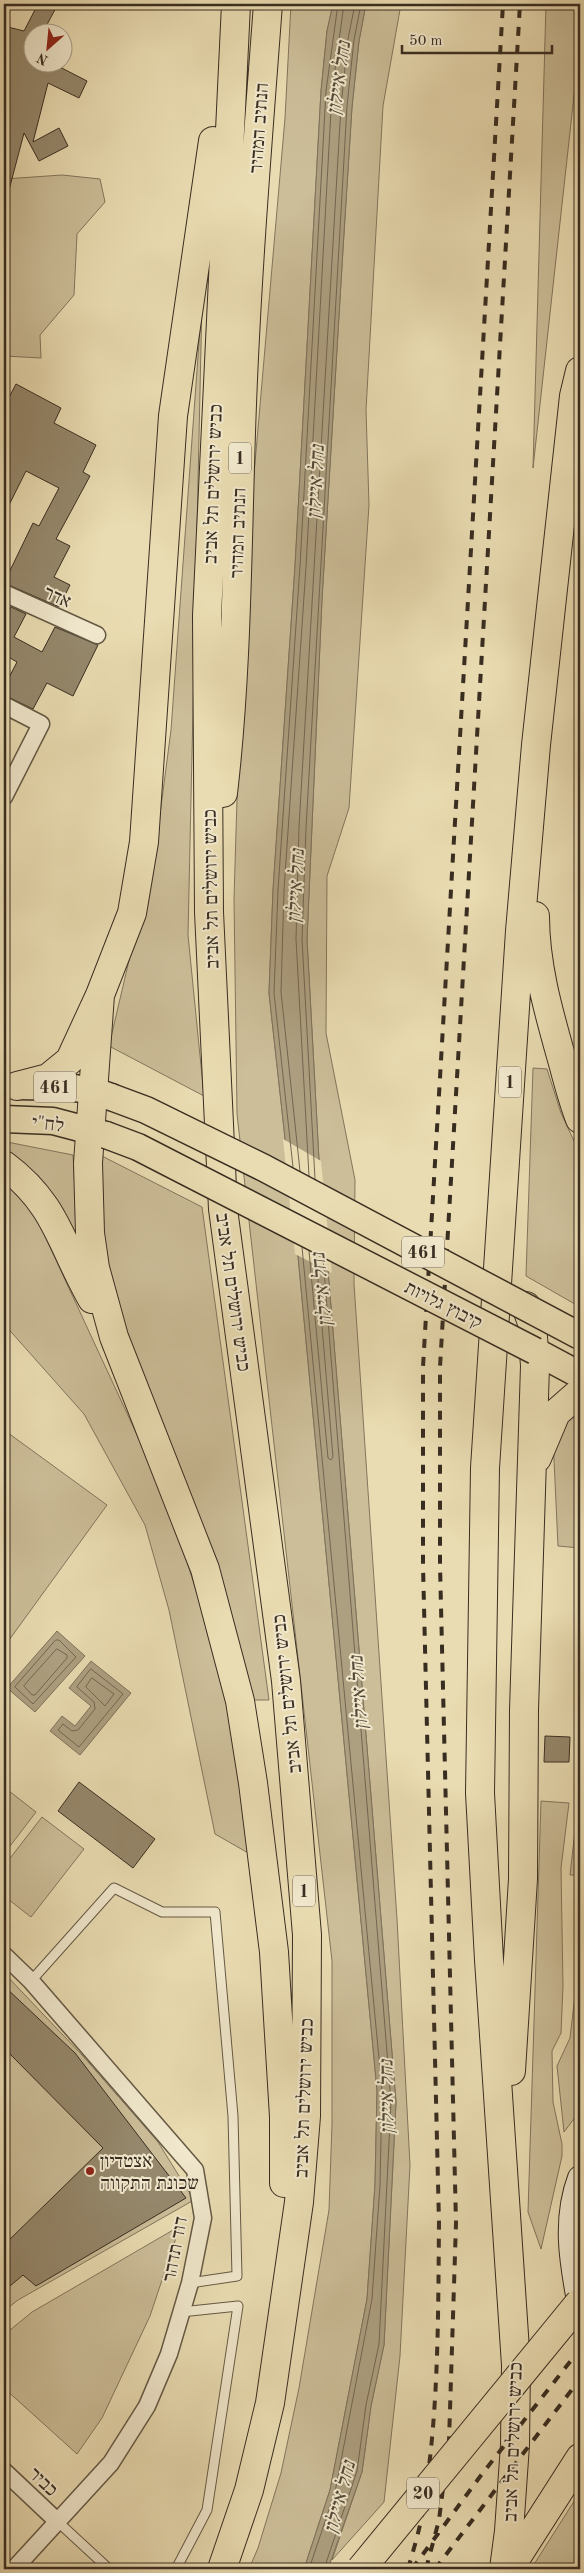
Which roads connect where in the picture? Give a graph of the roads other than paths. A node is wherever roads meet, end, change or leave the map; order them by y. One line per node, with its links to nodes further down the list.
1 (234, 4): 9 (highway, כביש ירושלים תל אביב / 1); 10 (highway)
2 (268, 4): 9 (highway, הנתיב המהיר / 1)
3 (580, 371): 7 (highway, כביש ירושלים תל אביב / 1)
4 (4, 593): 5 (street, אדר)
5 (97, 634)
6 (4, 705): 8 (street)
7 (536, 745): 14 (highway); 25 (highway, כביש ירושלים תל אביב / 1)
8 (4, 797)
9 (209, 912): 30 (highway, כביש ירושלים תל אביב / 1)
10 (100, 995): 11 (highway); 12 (highway)
11 (10, 1086): 12 (main road, לח"י / 461)
12 (102, 1093): 15 (highway); 17 (main road, קיבוץ גלויות / 461, bridge)
13 (4, 1119): 15 (main road, לח"י / 461)
14 (580, 1119)
15 (98, 1133): 19 (highway); 20 (main road, קיבוץ גלויות / 461, bridge)
16 (4, 1164): 19 (highway)
17 (526, 1306): 18 (main road, קיבוץ גלויות / 461, bridge); 20 (highway)
18 (580, 1336)
19 (114, 1337): 30 (highway)
20 (534, 1363): 21 (main road, קיבוץ גלויות / 461); 22 (highway)
21 (579, 1380): 22 (highway)
22 (530, 1481): 25 (highway)
23 (4, 1956): 24 (street, דוד תדהר)
24 (31, 1981): 27 (street, דוד תדהר); 27 (lane)
25 (504, 2175): 40 (highway, כביש ירושלים תל אביב / 1)
26 (580, 2178): 29 (main road)
27 (190, 2282): 31 (street, דוד תדהר)
28 (580, 2302): 39 (highway, 20, bridge)
29 (580, 2306)
30 (282, 2311): 38 (highway, כביש ירושלים תל אביב / 1)
31 (181, 2312): 34 (street, דוד תדהר); 37 (lane)
32 (580, 2458): 41 (highway)
33 (4, 2471): 34 (street, כביר)
34 (57, 2521): 35 (street, דוד תדהר); 36 (lane)
35 (14, 2569)
36 (109, 2569)
37 (176, 2569)
38 (222, 2569)
39 (361, 2569)
40 (504, 2569)
41 (510, 2569)

